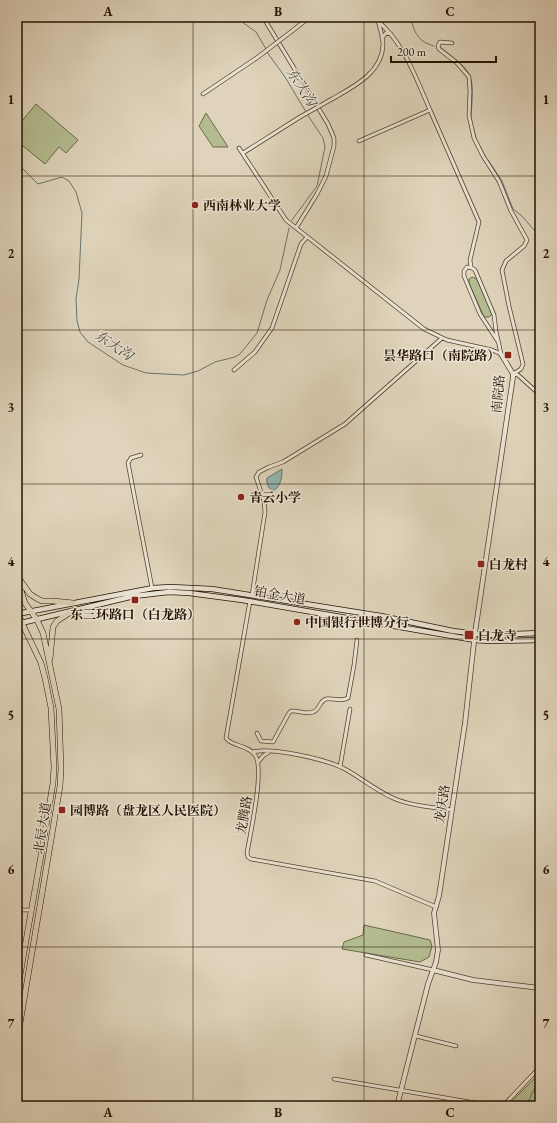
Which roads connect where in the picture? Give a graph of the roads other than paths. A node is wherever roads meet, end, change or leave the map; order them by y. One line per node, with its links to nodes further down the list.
1 (263, 17): 13 (street)
2 (310, 17): 8 (street, bridge)
3 (373, 17): 4 (street)
4 (378, 21): 5 (street); 6 (street)
5 (392, 34): 6 (street); 9 (street)
6 (382, 38): 12 (street, bridge)
7 (452, 43): 20 (street)
8 (203, 94)
9 (430, 110): 10 (street); 15 (street)
10 (359, 141)
11 (239, 148): 12 (street)
12 (243, 153): 13 (street)
13 (296, 228): 14 (street)
14 (307, 237): 16 (street); 19 (street)
15 (470, 267): 17 (street); 17 (street)
16 (442, 338): 18 (street); 25 (street)
17 (499, 343): 18 (street)
18 (501, 354): 20 (street, 南院路)
19 (234, 370)
20 (513, 374): 21 (street); 33 (street, 南院路)
21 (540, 395)
22 (141, 455): 24 (street)
23 (17, 577): 27 (main road); 28 (main road, 北辰大道)
24 (152, 588): 25 (main road, 铂金大道); 27 (main road, 铂金大道)
25 (252, 595): 33 (main road, 铂金大道)
26 (250, 601): 29 (main road, 铂金大道); 36 (main road, 铂金大道); 41 (street)
27 (73, 604): 28 (main road, 铂金大道)
28 (32, 612): 30 (main road, 铂金大道); 31 (main road, 北辰大道)
29 (71, 612): 31 (main road, 铂金大道); 38 (main road)
30 (17, 613): 32 (main road, 北辰大道)
31 (37, 620): 32 (main road, 铂金大道); 38 (main road, 北辰大道)
32 (20, 624): 48 (main road, 北辰大道)
33 (475, 633): 34 (main road, 铂金大道); 36 (street, 南院路)
34 (540, 633)
35 (356, 640): 40 (street)
36 (475, 640): 37 (main road, 铂金大道); 45 (street, 龙庆路)
37 (540, 640)
38 (50, 664): 54 (main road, 北辰大道)
39 (350, 709): 44 (street)
40 (257, 733)
41 (253, 752): 42 (street); 43 (street, 龙腾路)
42 (273, 752): 43 (street); 44 (street)
43 (258, 761): 46 (street, 龙腾路)
44 (340, 767): 45 (street)
45 (450, 810): 46 (street, 龙庆路)
46 (436, 907): 50 (street, 龙庆路)
47 (17, 910): 48 (street)
48 (32, 910): 52 (main road, 北辰大道)
49 (366, 955): 50 (street)
50 (433, 970): 51 (street); 53 (street, 龙庆路)
51 (540, 988)
52 (17, 992)
53 (416, 1036): 55 (street); 58 (street, 龙庆路)
54 (17, 1041)
55 (456, 1046)
56 (540, 1067): 63 (street)
57 (334, 1079): 58 (street)
58 (401, 1090): 61 (street, 龙庆路); 62 (street)
59 (17, 1103): 60 (main road)
60 (31, 1106)
61 (397, 1106)
62 (493, 1106)
63 (503, 1106)

